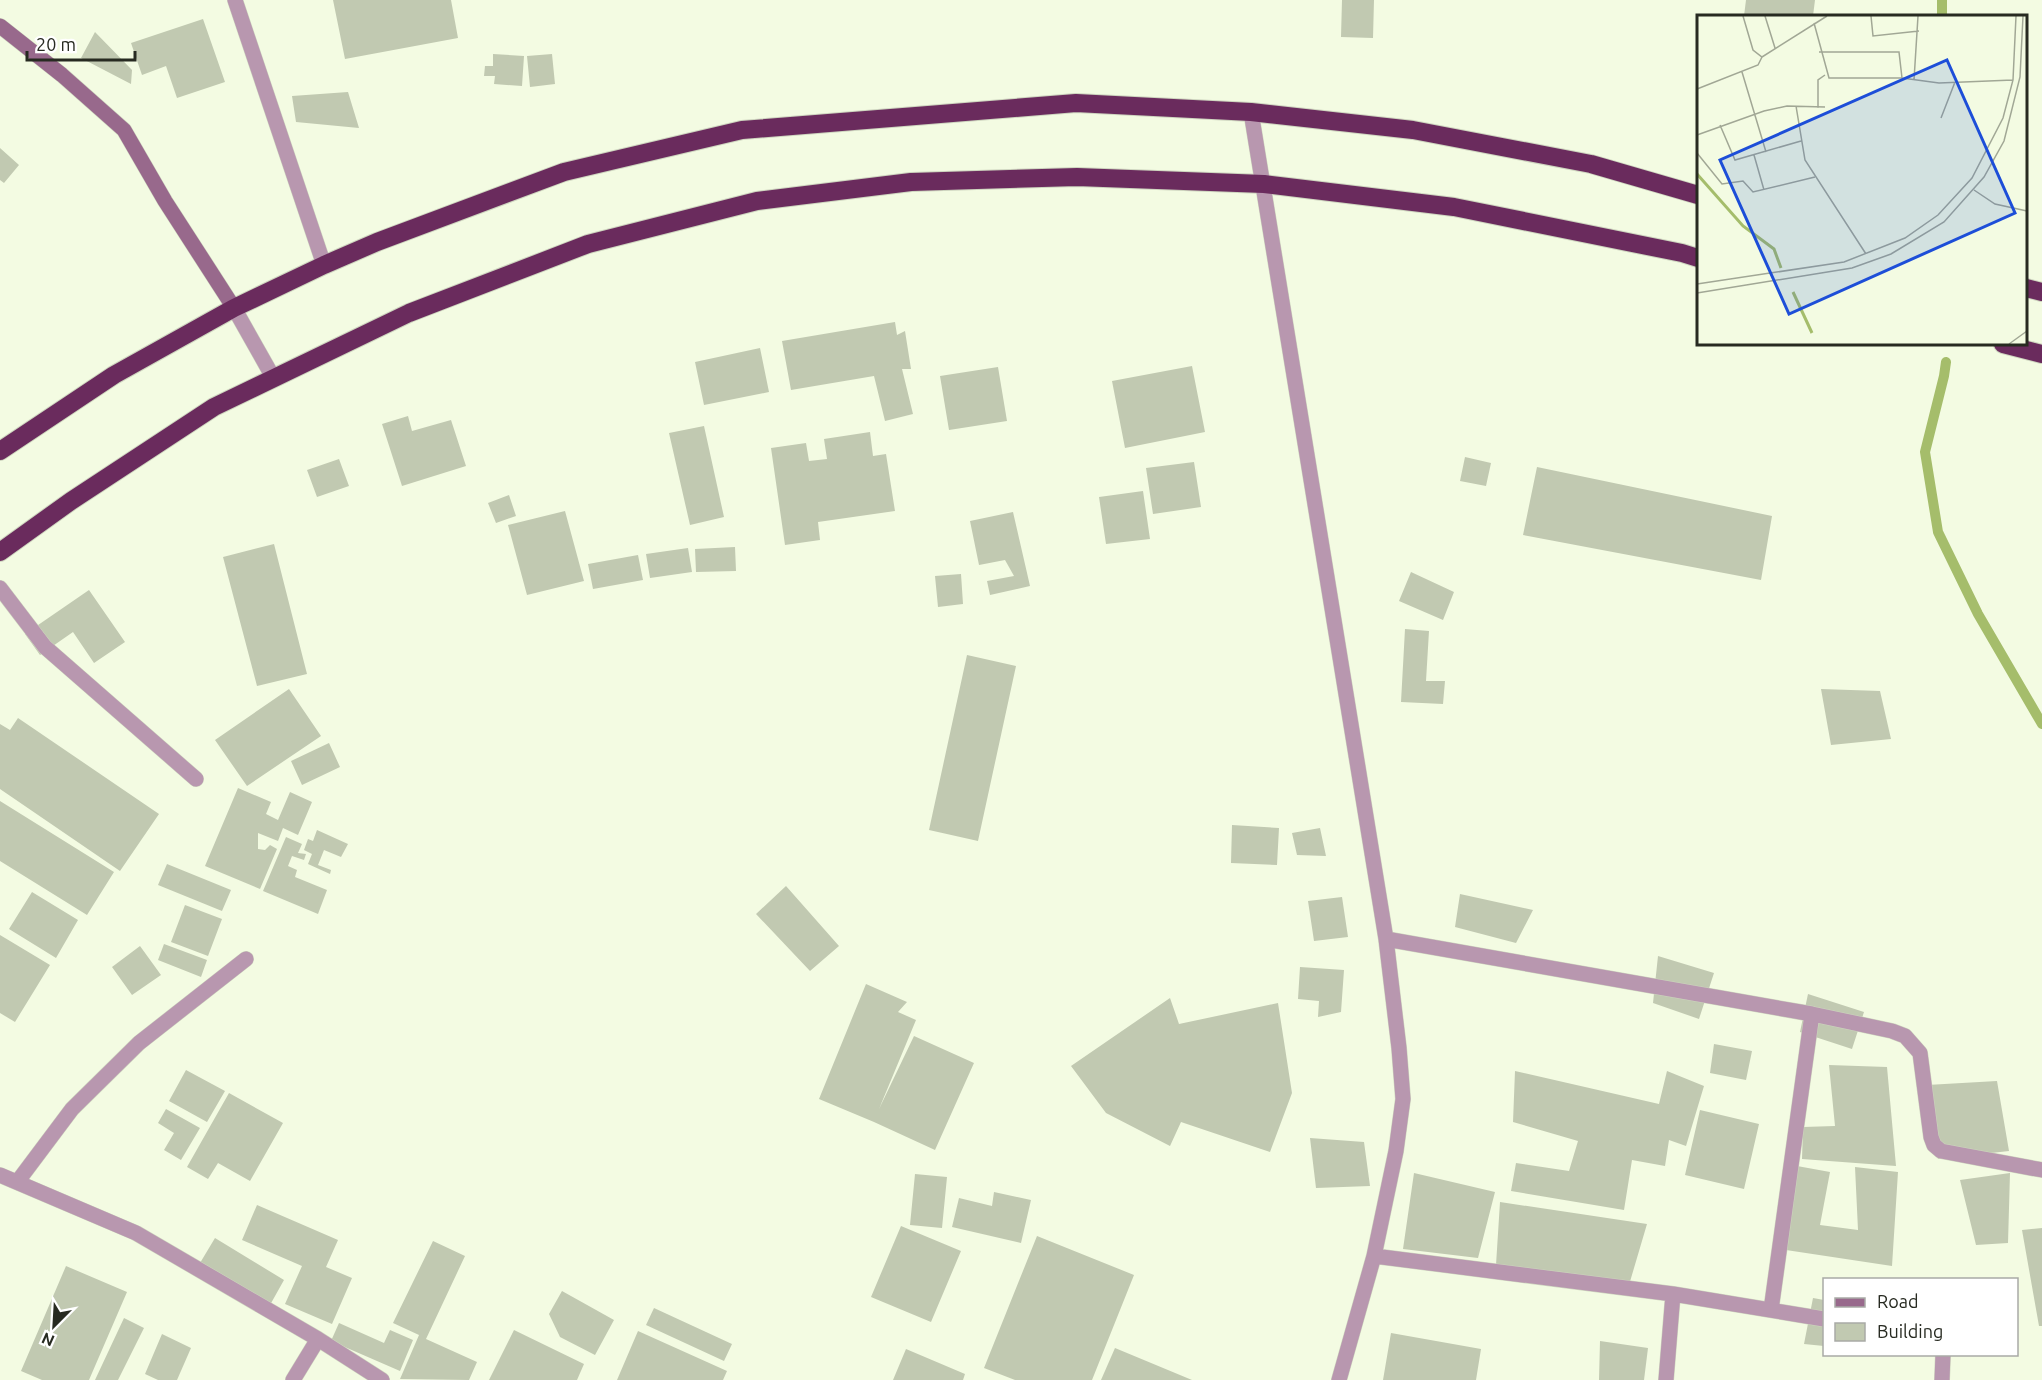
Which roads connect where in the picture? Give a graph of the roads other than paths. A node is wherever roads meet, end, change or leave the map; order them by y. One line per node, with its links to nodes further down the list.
1 (235, 0): 7 (street)
2 (0, 26): 10 (street)
3 (1251, 112): 4 (street); 5 (highway); 7 (highway)
4 (1264, 184): 6 (highway); 13 (highway); 18 (street)
5 (1697, 195)
6 (1697, 258)
7 (324, 265): 10 (highway)
8 (2027, 288): 9 (highway)
9 (2042, 292)
10 (234, 308): 13 (street); 14 (highway)
11 (2007, 345): 12 (highway)
12 (2042, 354)
13 (274, 379): 15 (highway)
14 (0, 451)
15 (0, 552)
16 (0, 588): 17 (street)
17 (196, 779)
18 (1386, 939): 20 (street); 24 (street)
19 (246, 959): 23 (street)
20 (1812, 1014): 21 (street); 26 (street)
21 (2042, 1170)
22 (0, 1175): 23 (street)
23 (18, 1181): 28 (street)
24 (1374, 1256): 25 (street); 32 (street)
25 (1673, 1294): 26 (street); 33 (street)
26 (1771, 1310): 27 (street)
27 (1823, 1319)
28 (318, 1339): 30 (street); 31 (street)
29 (1944, 1356): 34 (street)
30 (292, 1380)
31 (382, 1380)
32 (1339, 1380)
33 (1666, 1380)
34 (1942, 1380)

